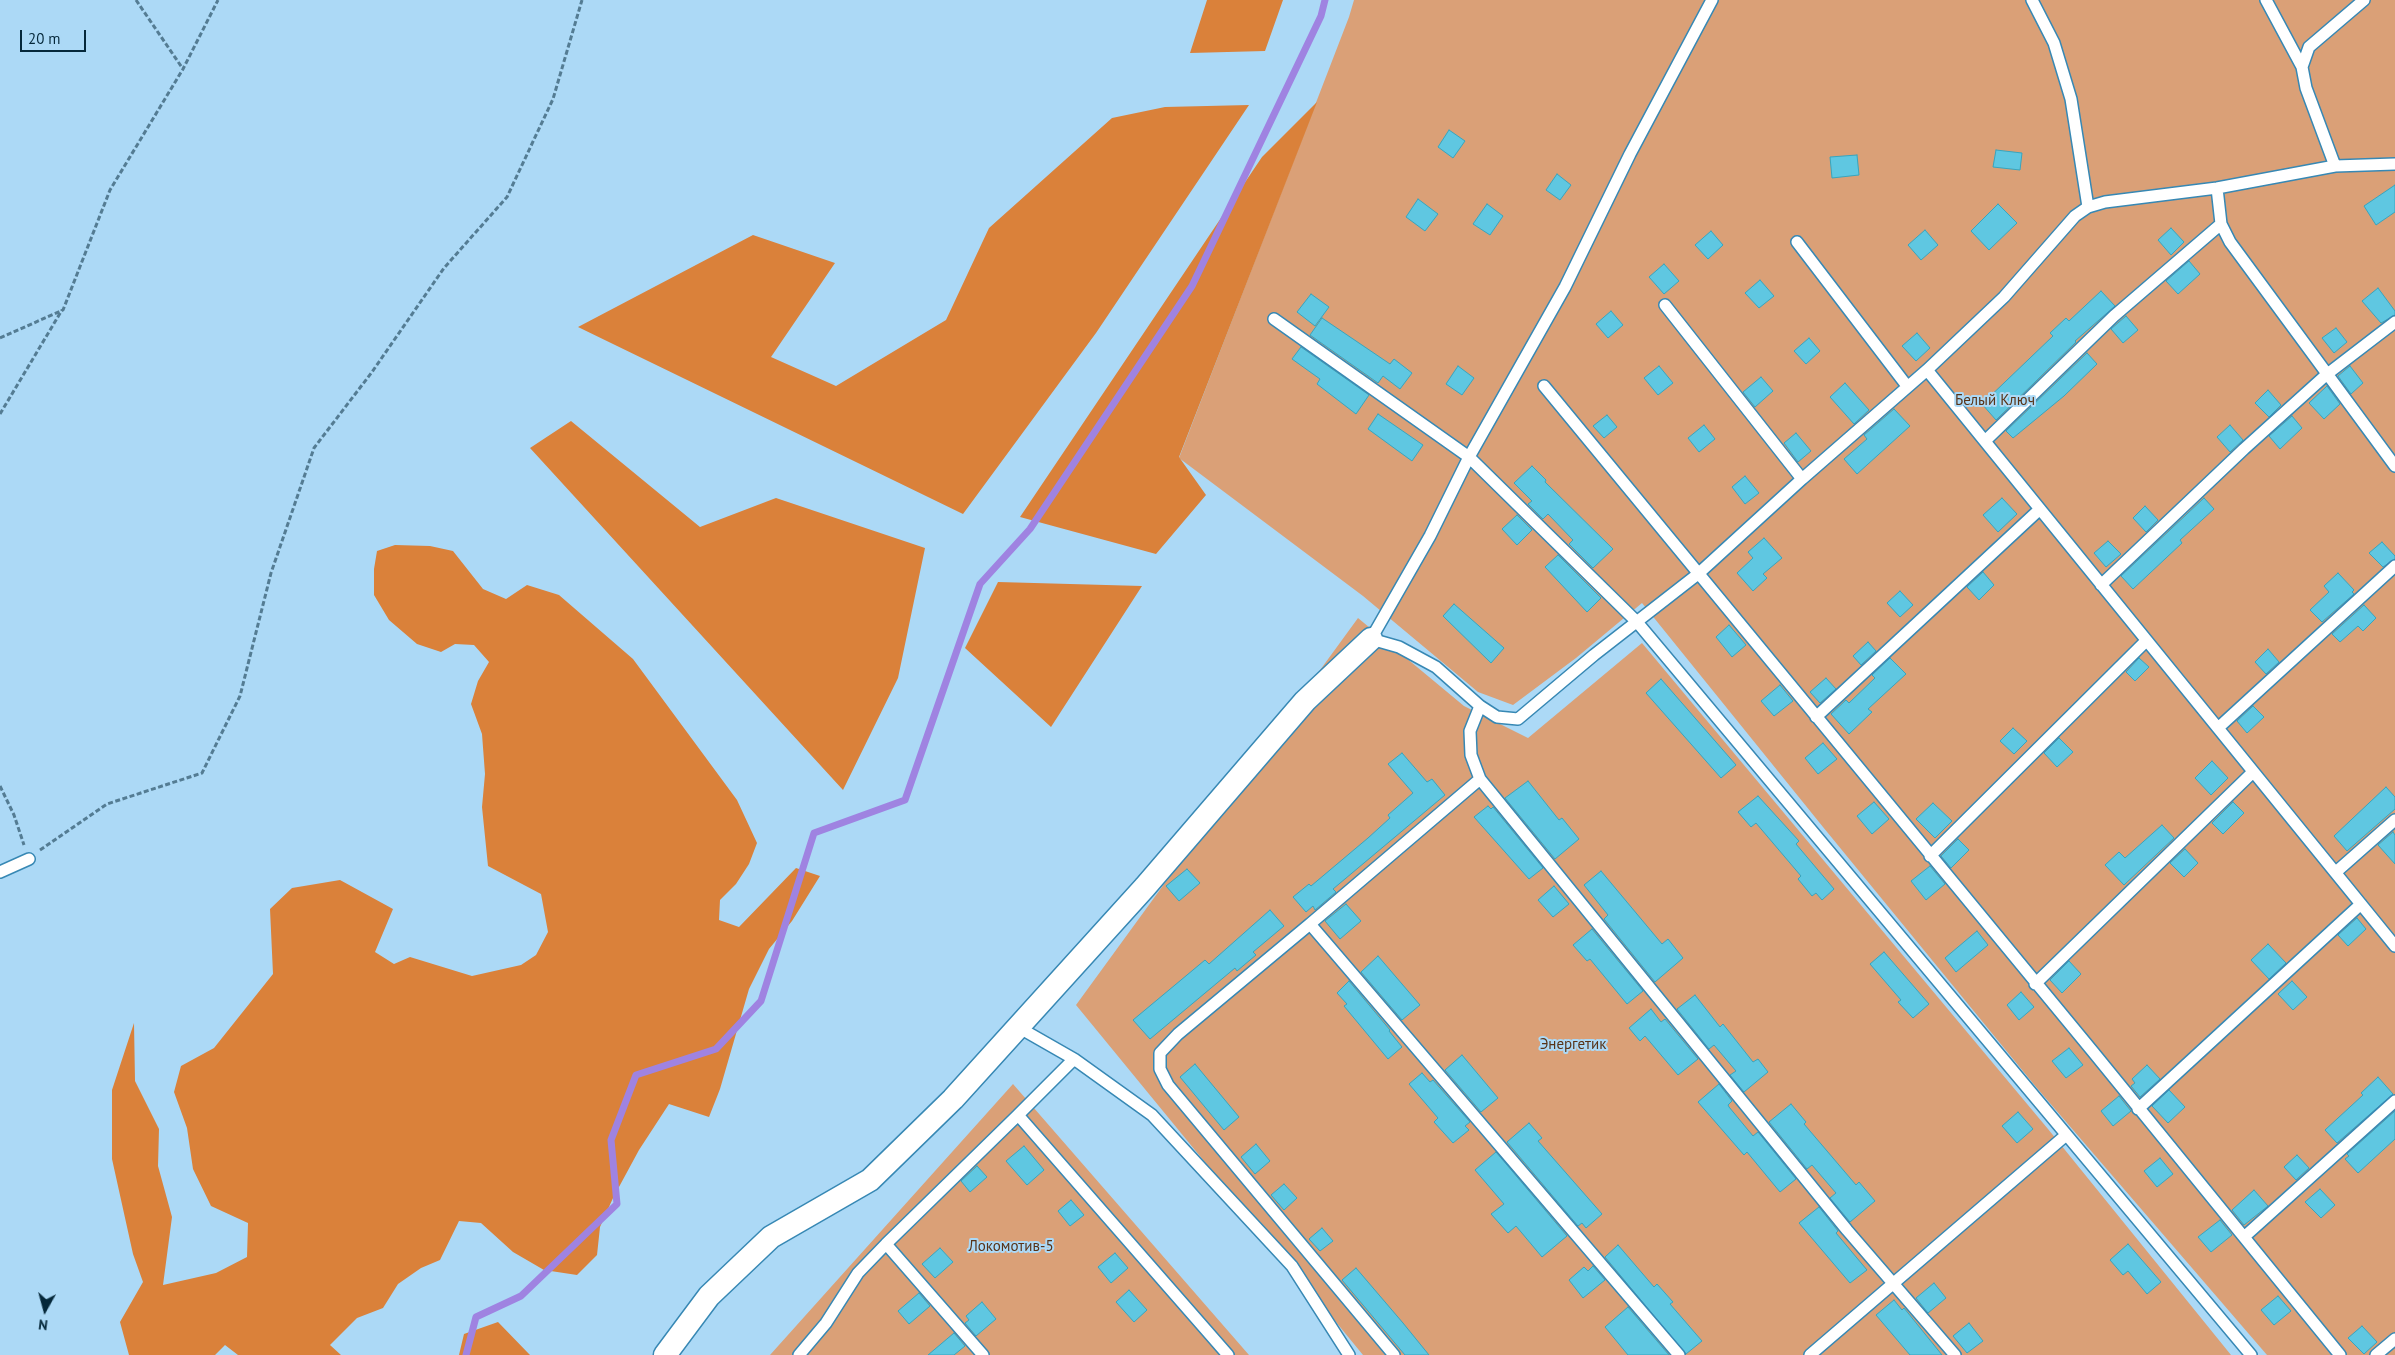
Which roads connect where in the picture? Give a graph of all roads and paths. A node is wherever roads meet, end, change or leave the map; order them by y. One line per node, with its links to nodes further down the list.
1 (136, 0): 9 (path)
2 (218, 0): 9 (path)
3 (582, 0): 45 (path)
4 (1712, 0): 27 (lane)
5 (2032, 0): 13 (lane)
6 (2266, 0): 8 (lane)
7 (2364, 0): 8 (lane)
8 (2302, 67): 11 (lane)
9 (183, 69): 17 (path)
10 (2395, 164): 11 (lane)
11 (2335, 166): 12 (lane)
12 (2217, 188): 13 (lane); 14 (lane)
13 (2088, 207): 21 (lane)
14 (2220, 224): 22 (lane); 26 (lane)
15 (1797, 242): 24 (lane)
16 (1665, 305): 29 (lane)
17 (63, 310): 20 (path); 25 (path)
18 (1274, 319): 27 (lane)
19 (2395, 322): 22 (lane)
20 (0, 338)
21 (1927, 370): 24 (lane); 26 (lane)
22 (2326, 375): 28 (lane); 33 (lane)
23 (1544, 386): 32 (lane)
24 (1907, 386): 29 (lane)
25 (0, 414)
26 (1985, 441): 30 (lane)
27 (1469, 456): 34 (lane); 35 (lane)
28 (2395, 466)
29 (1802, 479): 32 (lane)
30 (2040, 509): 33 (lane); 38 (lane)
31 (2395, 566): 39 (lane)
32 (1698, 574): 34 (lane); 38 (lane)
33 (2101, 584): 36 (lane)
34 (1637, 622): 37 (lane); 57 (lane)
35 (1371, 638): 37 (lane); 52 (street)
36 (2146, 641): 39 (lane); 44 (lane)
37 (1480, 706): 41 (lane)
38 (1816, 717): 44 (lane)
39 (2218, 728): 40 (lane)
40 (2253, 772): 47 (lane); 51 (lane)
41 (1480, 779): 49 (lane); 60 (lane)
42 (0, 786): 45 (path)
43 (2395, 820): 47 (lane)
44 (1930, 856): 51 (lane)
45 (29, 858): 46 (lane)
46 (0, 872)
47 (2336, 872): 48 (lane)
48 (2361, 904): 50 (lane); 55 (lane)
49 (1310, 924): 67 (lane); 68 (lane)
50 (2395, 946)
51 (2035, 984): 55 (lane)
52 (1018, 1027): 53 (lane); 62 (street)
53 (1074, 1059): 56 (lane); 66 (lane)
54 (2395, 1101): 58 (lane)
55 (2138, 1109): 58 (lane)
56 (1018, 1116): 59 (lane); 65 (lane)
57 (2065, 1136): 60 (lane); 71 (lane)
58 (2244, 1237): 72 (lane)
59 (886, 1244): 63 (lane); 64 (lane)
60 (1894, 1284): 69 (lane); 70 (lane)
61 (2395, 1339): 73 (lane)
62 (665, 1355)
63 (799, 1355)
64 (983, 1355)
65 (1228, 1355)
66 (1349, 1355)
67 (1394, 1355)
68 (1679, 1355)
69 (1810, 1355)
70 (1955, 1355)
71 (2251, 1355)
72 (2340, 1355)
73 (2376, 1355)

